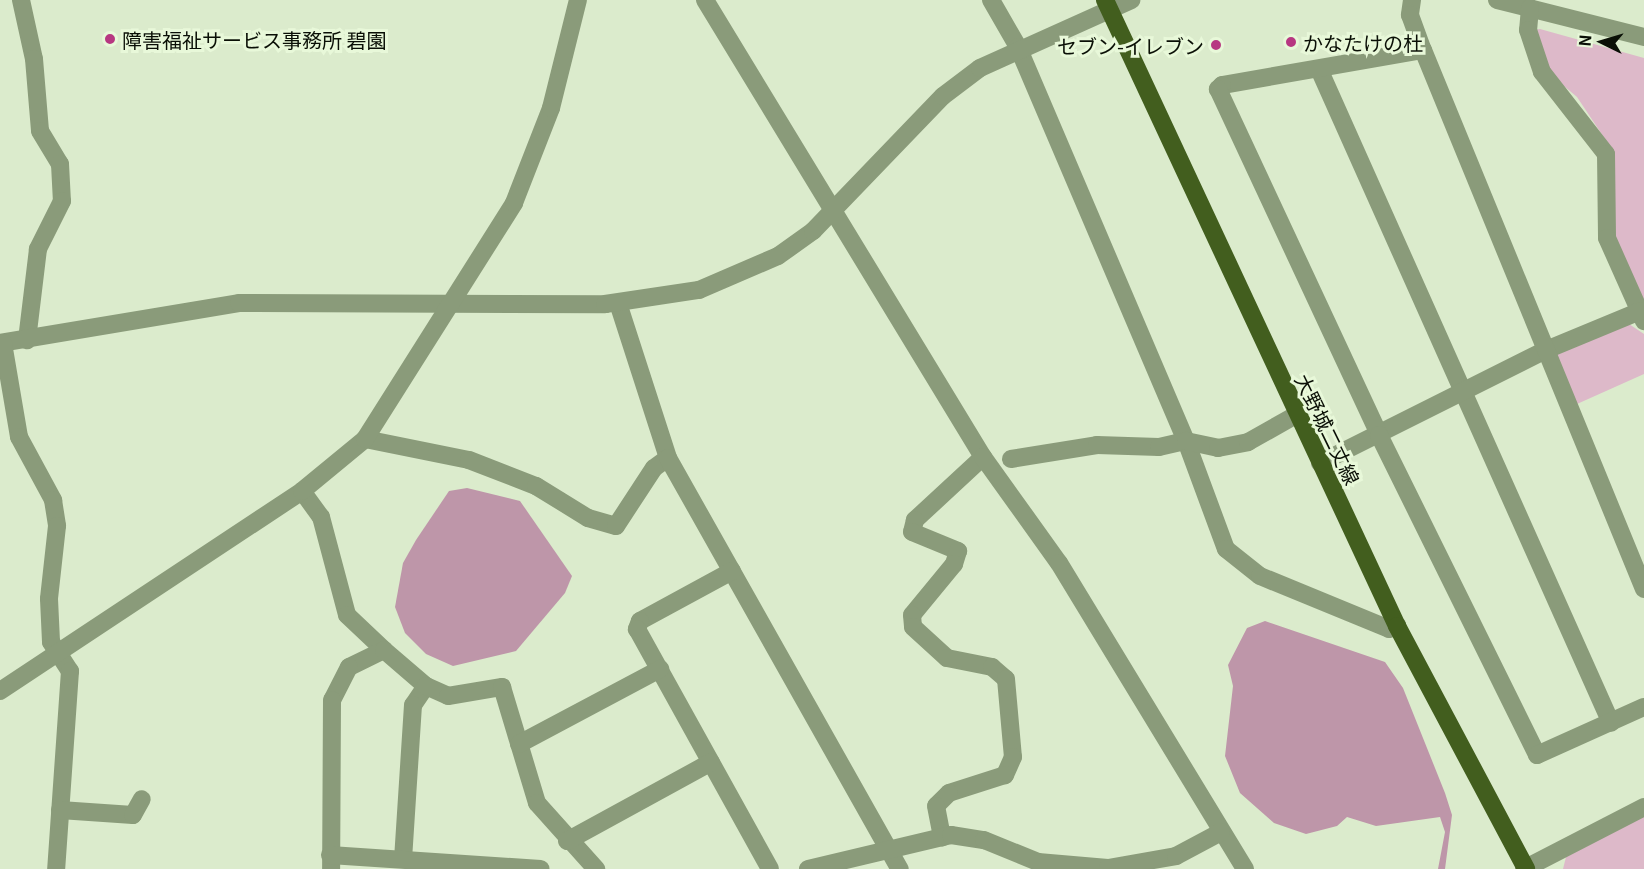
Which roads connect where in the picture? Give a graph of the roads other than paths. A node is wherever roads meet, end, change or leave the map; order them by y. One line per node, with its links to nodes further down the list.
1 (21, 0): 18 (street)
2 (578, 0): 15 (street)
3 (705, 0): 14 (street)
4 (991, 0): 11 (street)
5 (1131, 0): 8 (street)
6 (1412, 0): 12 (street)
7 (1505, 1): 9 (street)
8 (1107, 5): 11 (street); 22 (main road, 大野城二丈線)
9 (1530, 8): 10 (street); 17 (street)
10 (1644, 37)
11 (1018, 47): 14 (street); 25 (street)
12 (1424, 50): 13 (street); 20 (street)
13 (1319, 69): 21 (street); 23 (street)
14 (837, 212): 16 (street); 26 (street)
15 (452, 303): 16 (street); 18 (street); 24 (street)
16 (618, 303): 27 (street)
17 (1642, 316): 20 (street)
18 (27, 340): 19 (street)
19 (1, 343): 35 (street)
20 (1546, 350): 21 (street); 32 (street)
21 (1462, 393): 23 (street); 40 (street)
22 (1296, 415): 25 (street); 29 (main road, 大野城二丈線)
23 (1379, 435): 29 (street); 40 (street)
24 (365, 439): 27 (street); 30 (street)
25 (1186, 441): 28 (street); 33 (street)
26 (983, 457): 46 (street); 47 (street)
27 (668, 458): 31 (street)
28 (1011, 459)
29 (1320, 463): 33 (main road, 大野城二丈線)
30 (302, 491): 34 (street); 35 (street)
31 (732, 571): 36 (street); 49 (street)
32 (1644, 589)
33 (1397, 626): 59 (main road, 大野城二丈線)
34 (384, 650): 37 (street); 51 (street)
35 (60, 656): 38 (street); 45 (street)
36 (660, 669): 41 (street); 42 (street)
37 (426, 686): 41 (street); 50 (street)
38 (0, 691)
39 (1644, 707): 40 (street)
40 (1611, 723)
41 (519, 744): 48 (street)
42 (711, 762): 48 (street); 55 (street)
43 (142, 799): 45 (street)
44 (1644, 807): 59 (street)
45 (60, 810): 52 (street)
46 (1221, 832): 47 (street); 58 (street)
47 (942, 837): 49 (street)
48 (567, 840): 54 (street)
49 (890, 850): 56 (street); 57 (street)
50 (403, 858): 51 (street); 53 (street)
51 (330, 862)
52 (56, 869)
53 (541, 869)
54 (596, 869)
55 (770, 869)
56 (808, 869)
57 (900, 869)
58 (1245, 869)
59 (1525, 869)

